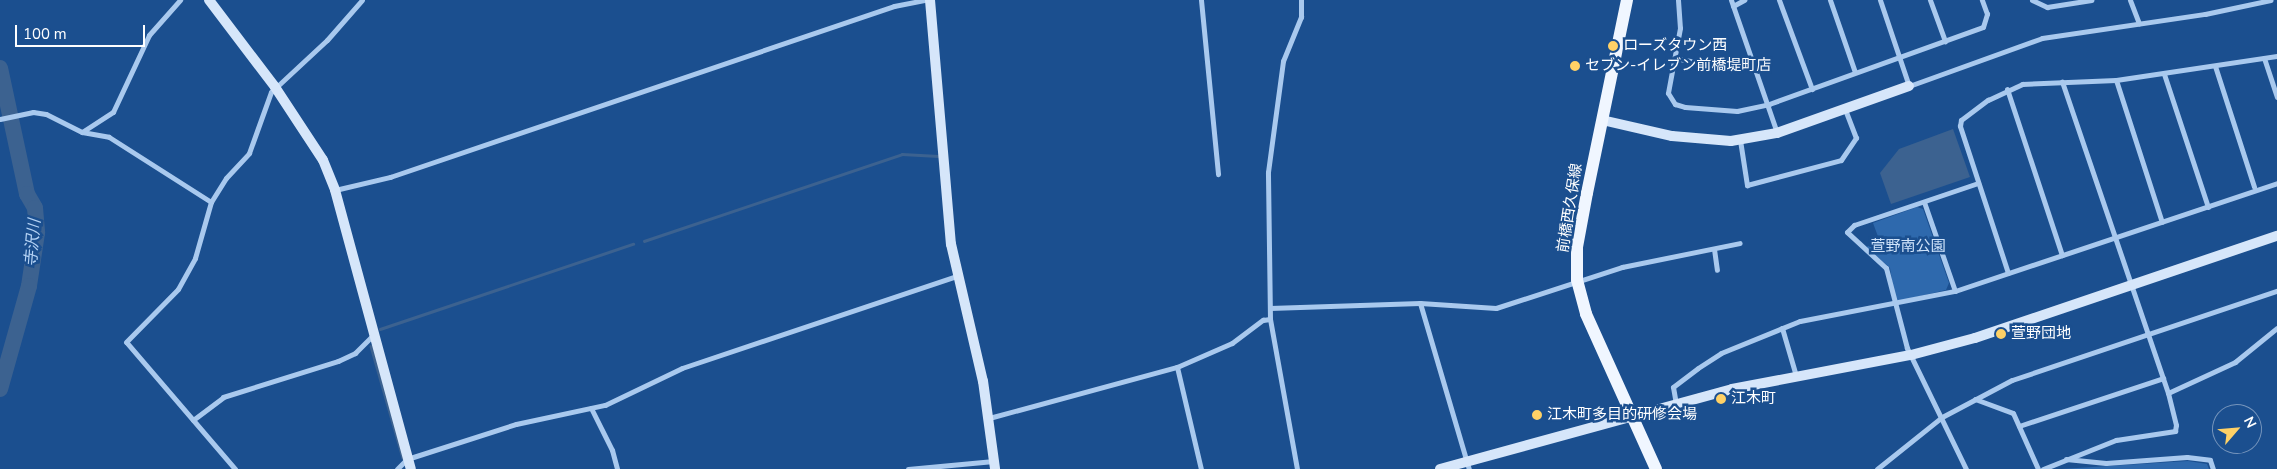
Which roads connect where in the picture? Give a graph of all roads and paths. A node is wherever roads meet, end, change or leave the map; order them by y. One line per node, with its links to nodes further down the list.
1 (180, 0): 43 (street)
2 (209, 0): 35 (street)
3 (362, 0): 35 (street)
4 (925, 0): 50 (street)
5 (930, 0): 62 (street)
6 (1200, 0): 46 (street)
7 (1301, 0): 69 (street)
8 (1627, 0): 42 (main road, 前橋西久保線)
9 (1678, 0): 26 (street)
10 (1744, 0): 21 (street)
11 (1779, 0): 36 (street)
12 (1830, 0): 30 (street)
13 (1880, 0): 24 (street)
14 (1930, 0): 23 (street)
15 (1982, 0): 23 (street)
16 (2032, 0): 20 (street)
17 (2091, 0): 20 (street)
18 (2130, 0): 22 (street)
19 (2271, 0): 22 (street)
20 (2080, 1)
21 (1732, 3): 28 (street)
22 (2139, 23): 34 (street)
23 (1945, 41): 24 (street)
24 (1900, 56): 30 (street); 34 (street)
25 (2277, 56): 27 (street)
26 (1675, 58): 28 (street); 39 (street)
27 (2264, 58): 29 (street); 38 (street)
28 (1753, 62): 39 (street)
29 (2215, 66): 31 (street); 49 (street)
30 (1855, 72): 36 (street)
31 (2164, 74): 32 (street); 53 (street)
32 (2116, 80): 33 (street); 54 (street)
33 (2062, 82): 37 (street); 56 (street)
34 (1909, 86): 40 (street)
35 (275, 87): 50 (street); 51 (street)
36 (1812, 89): 39 (street)
37 (2007, 89): 48 (street); 59 (street)
38 (2277, 97)
39 (1769, 104): 44 (street)
40 (1845, 110): 44 (street); 45 (street)
41 (0, 119): 43 (street)
42 (1602, 120): 45 (street); 63 (main road, 前橋西久保線)
43 (82, 132): 51 (street)
44 (1777, 133): 45 (street)
45 (1740, 140)
46 (1218, 174)
47 (2277, 182): 53 (street)
48 (1978, 183): 52 (street); 61 (street)
49 (2254, 187)
50 (335, 190): 73 (street)
51 (211, 202): 86 (street)
52 (1924, 202): 65 (street); 68 (street)
53 (2208, 207): 54 (street)
54 (2162, 222): 56 (street)
55 (2277, 236): 64 (street)
56 (2115, 238): 59 (street); 64 (street)
57 (1740, 243): 58 (street)
58 (1714, 249): 60 (street); 63 (street)
59 (2062, 255): 61 (street)
60 (1717, 270)
61 (2008, 273): 65 (street)
62 (957, 276): 82 (street); 84 (street)
63 (1577, 280): 67 (street); 85 (main road, 前橋西久保線)
64 (2131, 285): 74 (street); 75 (street)
65 (1955, 291): 68 (street)
66 (2277, 291): 74 (street)
67 (1420, 303): 69 (street); 91 (street)
68 (1894, 305): 71 (street); 75 (street)
69 (1270, 308): 70 (street)
70 (1270, 319): 76 (street); 97 (street)
71 (1782, 328): 77 (street); 81 (street)
72 (2277, 328): 79 (street)
73 (374, 334): 86 (street); 89 (street)
74 (2147, 334): 78 (street); 80 (street)
75 (1911, 356): 77 (street); 83 (street)
76 (1177, 367): 84 (street); 96 (street)
77 (1796, 376): 81 (street)
78 (2163, 378): 79 (street); 87 (street)
79 (2168, 393): 88 (street)
80 (1975, 399): 83 (street); 87 (street)
81 (1676, 404): 85 (street)
82 (591, 408): 89 (street); 94 (street)
83 (1942, 417): 100 (street); 101 (street)
84 (989, 418): 90 (street)
85 (1635, 418): 91 (street); 99 (main road, 前橋西久保線)
86 (193, 420): 92 (street)
87 (2019, 426): 102 (street)
88 (2065, 459): 103 (street); 104 (street)
89 (409, 464): 93 (street)
90 (994, 465): 95 (street)
91 (1468, 465): 98 (street)
92 (235, 469)
93 (397, 469)
94 (617, 469)
95 (908, 469)
96 (1201, 469)
97 (1297, 469)
98 (1440, 469)
99 (1656, 469)
100 (1877, 469)
101 (1966, 469)
102 (2038, 469)
103 (2044, 469)
104 (2213, 469)

